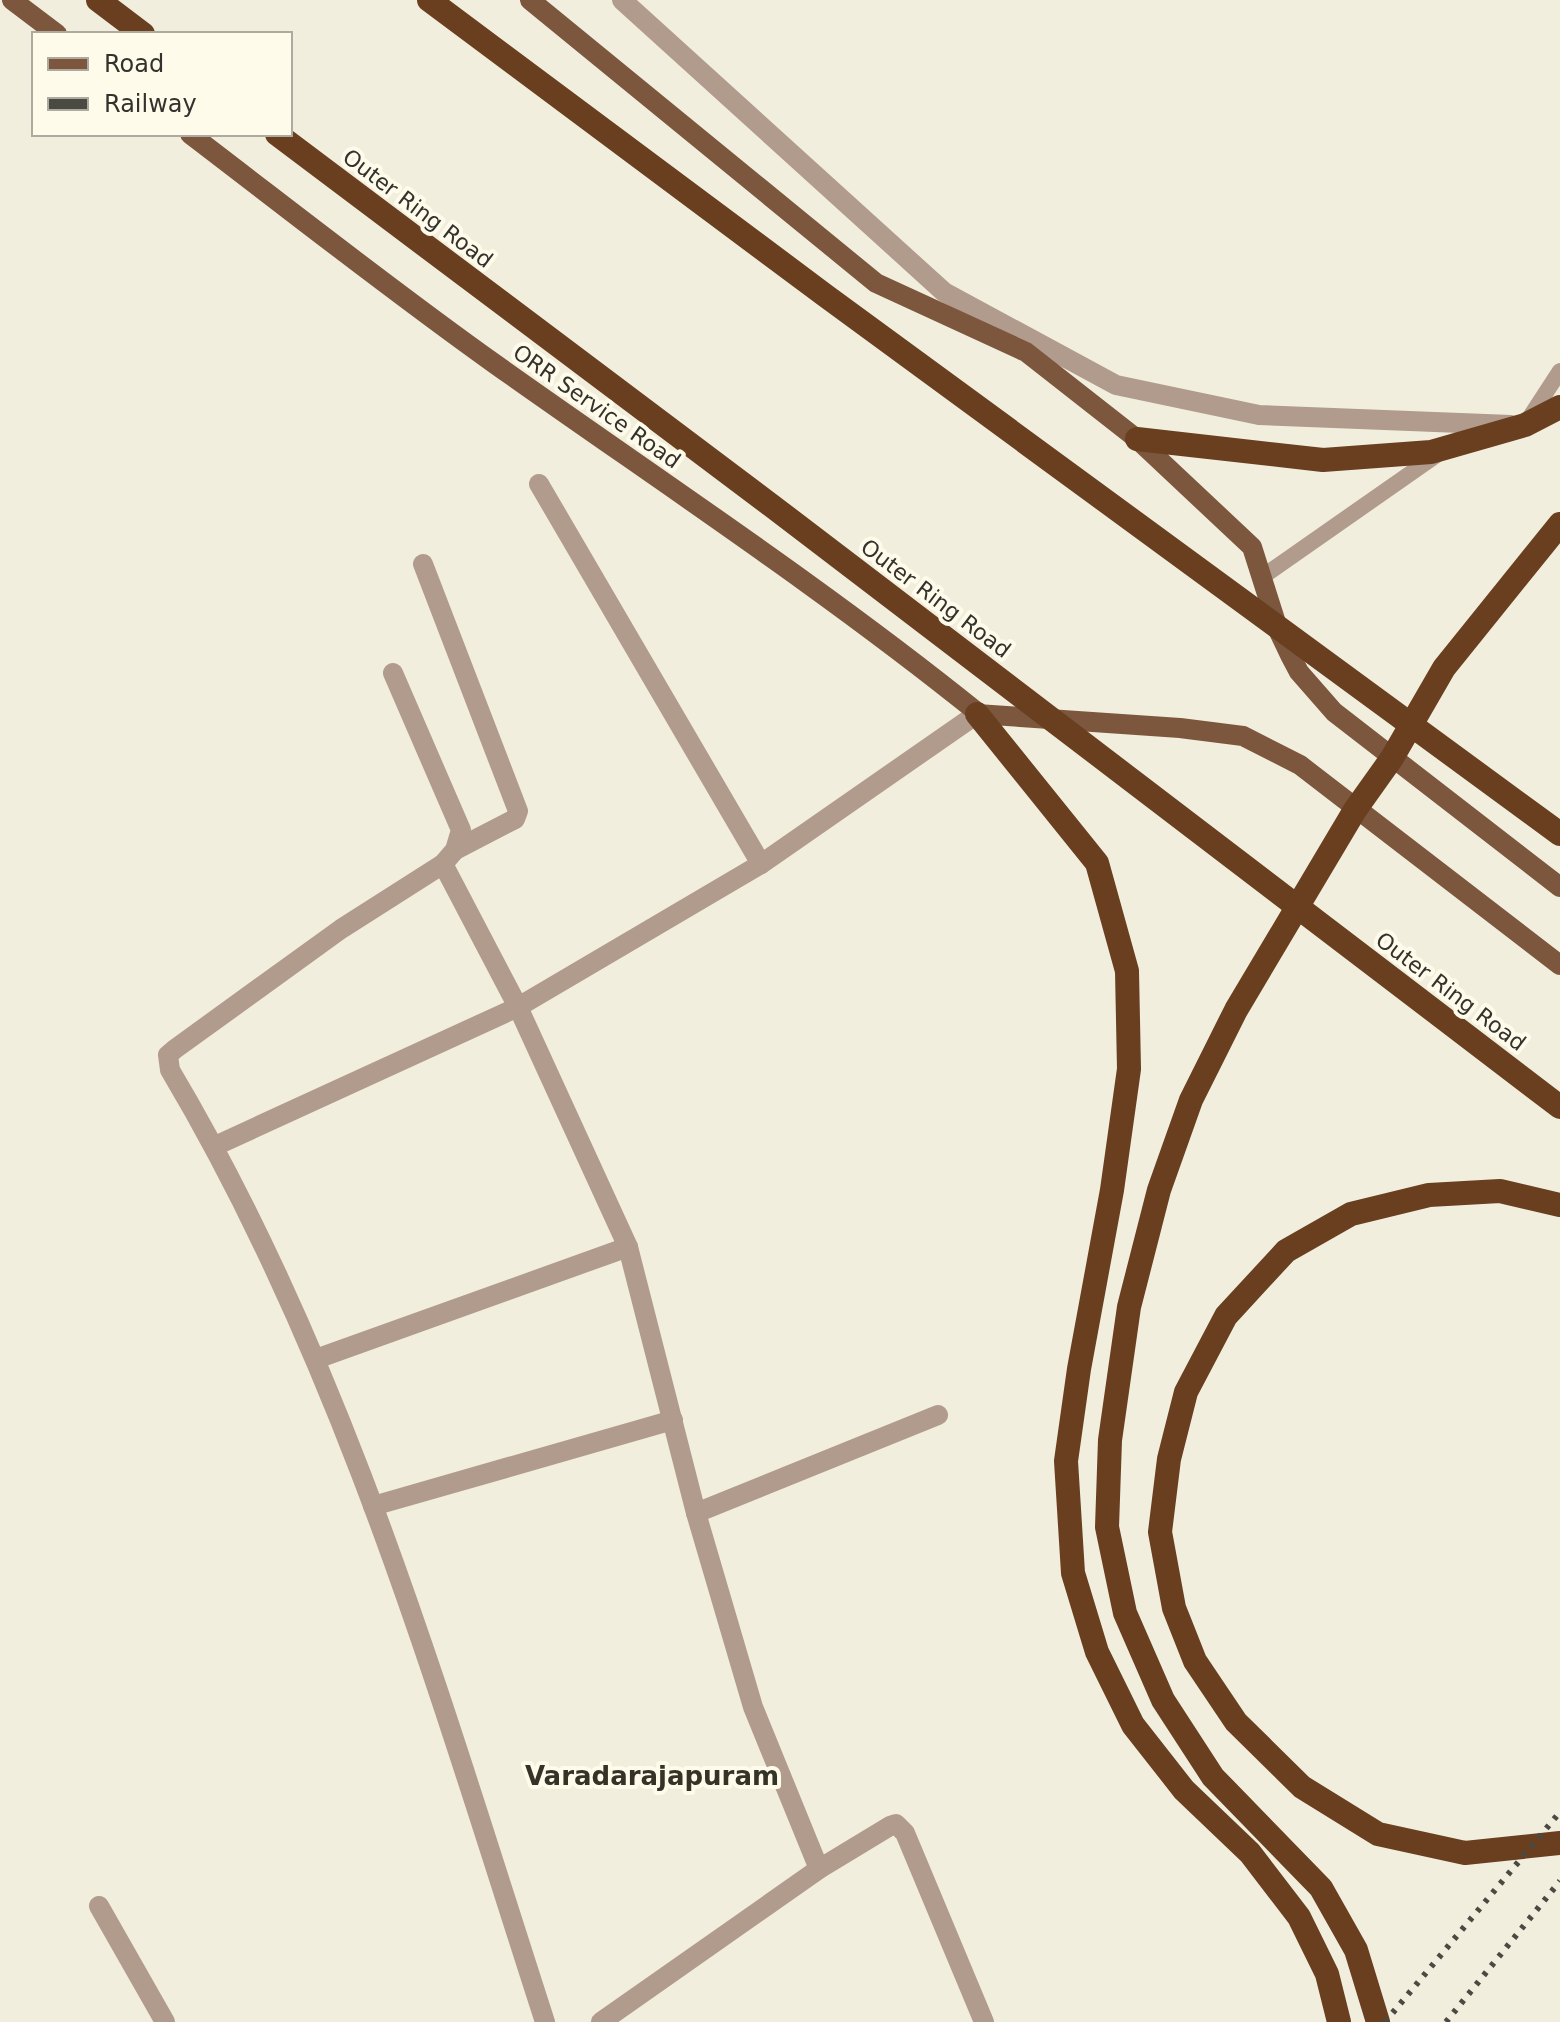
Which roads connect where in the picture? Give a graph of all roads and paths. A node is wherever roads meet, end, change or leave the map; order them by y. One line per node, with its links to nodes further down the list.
1 (12, 0): 6 (main road)
2 (98, 0): 7 (highway)
3 (429, 0): 23 (highway)
4 (530, 0): 13 (main road)
5 (622, 0): 12 (street)
6 (54, 32)
7 (140, 32)
8 (193, 136): 20 (main road, ORR Service Road)
9 (280, 136): 29 (highway, Outer Ring Road)
10 (1560, 371): 12 (lane)
11 (1560, 407): 12 (highway)
12 (1525, 425): 14 (highway)
13 (1137, 439): 14 (highway); 18 (main road)
14 (1449, 447): 18 (lane)
15 (539, 484): 25 (street)
16 (1560, 524): 21 (highway)
17 (423, 564): 24 (street)
18 (1262, 577): 21 (main road)
19 (393, 673): 24 (street)
20 (977, 714): 22 (main road); 25 (street); 45 (highway)
21 (1392, 758): 22 (highway); 26 (main road)
22 (1355, 810): 27 (main road); 46 (highway)
23 (1560, 834)
24 (449, 857): 28 (street); 30 (street)
25 (761, 864): 28 (street)
26 (1560, 887)
27 (1560, 965)
28 (518, 1007): 30 (street); 32 (street)
29 (1560, 1107)
30 (215, 1146): 33 (street)
31 (1560, 1205): 38 (highway)
32 (628, 1247): 33 (street); 35 (street)
33 (316, 1359): 36 (street)
34 (938, 1415): 37 (street)
35 (673, 1420): 36 (street); 37 (street)
36 (373, 1506): 42 (street)
37 (696, 1513): 39 (street)
38 (1560, 1843)
39 (819, 1869): 43 (street); 44 (street)
40 (99, 1906): 41 (street)
41 (165, 2022)
42 (545, 2022)
43 (601, 2022)
44 (984, 2022)
45 (1339, 2022)
46 (1378, 2022)

